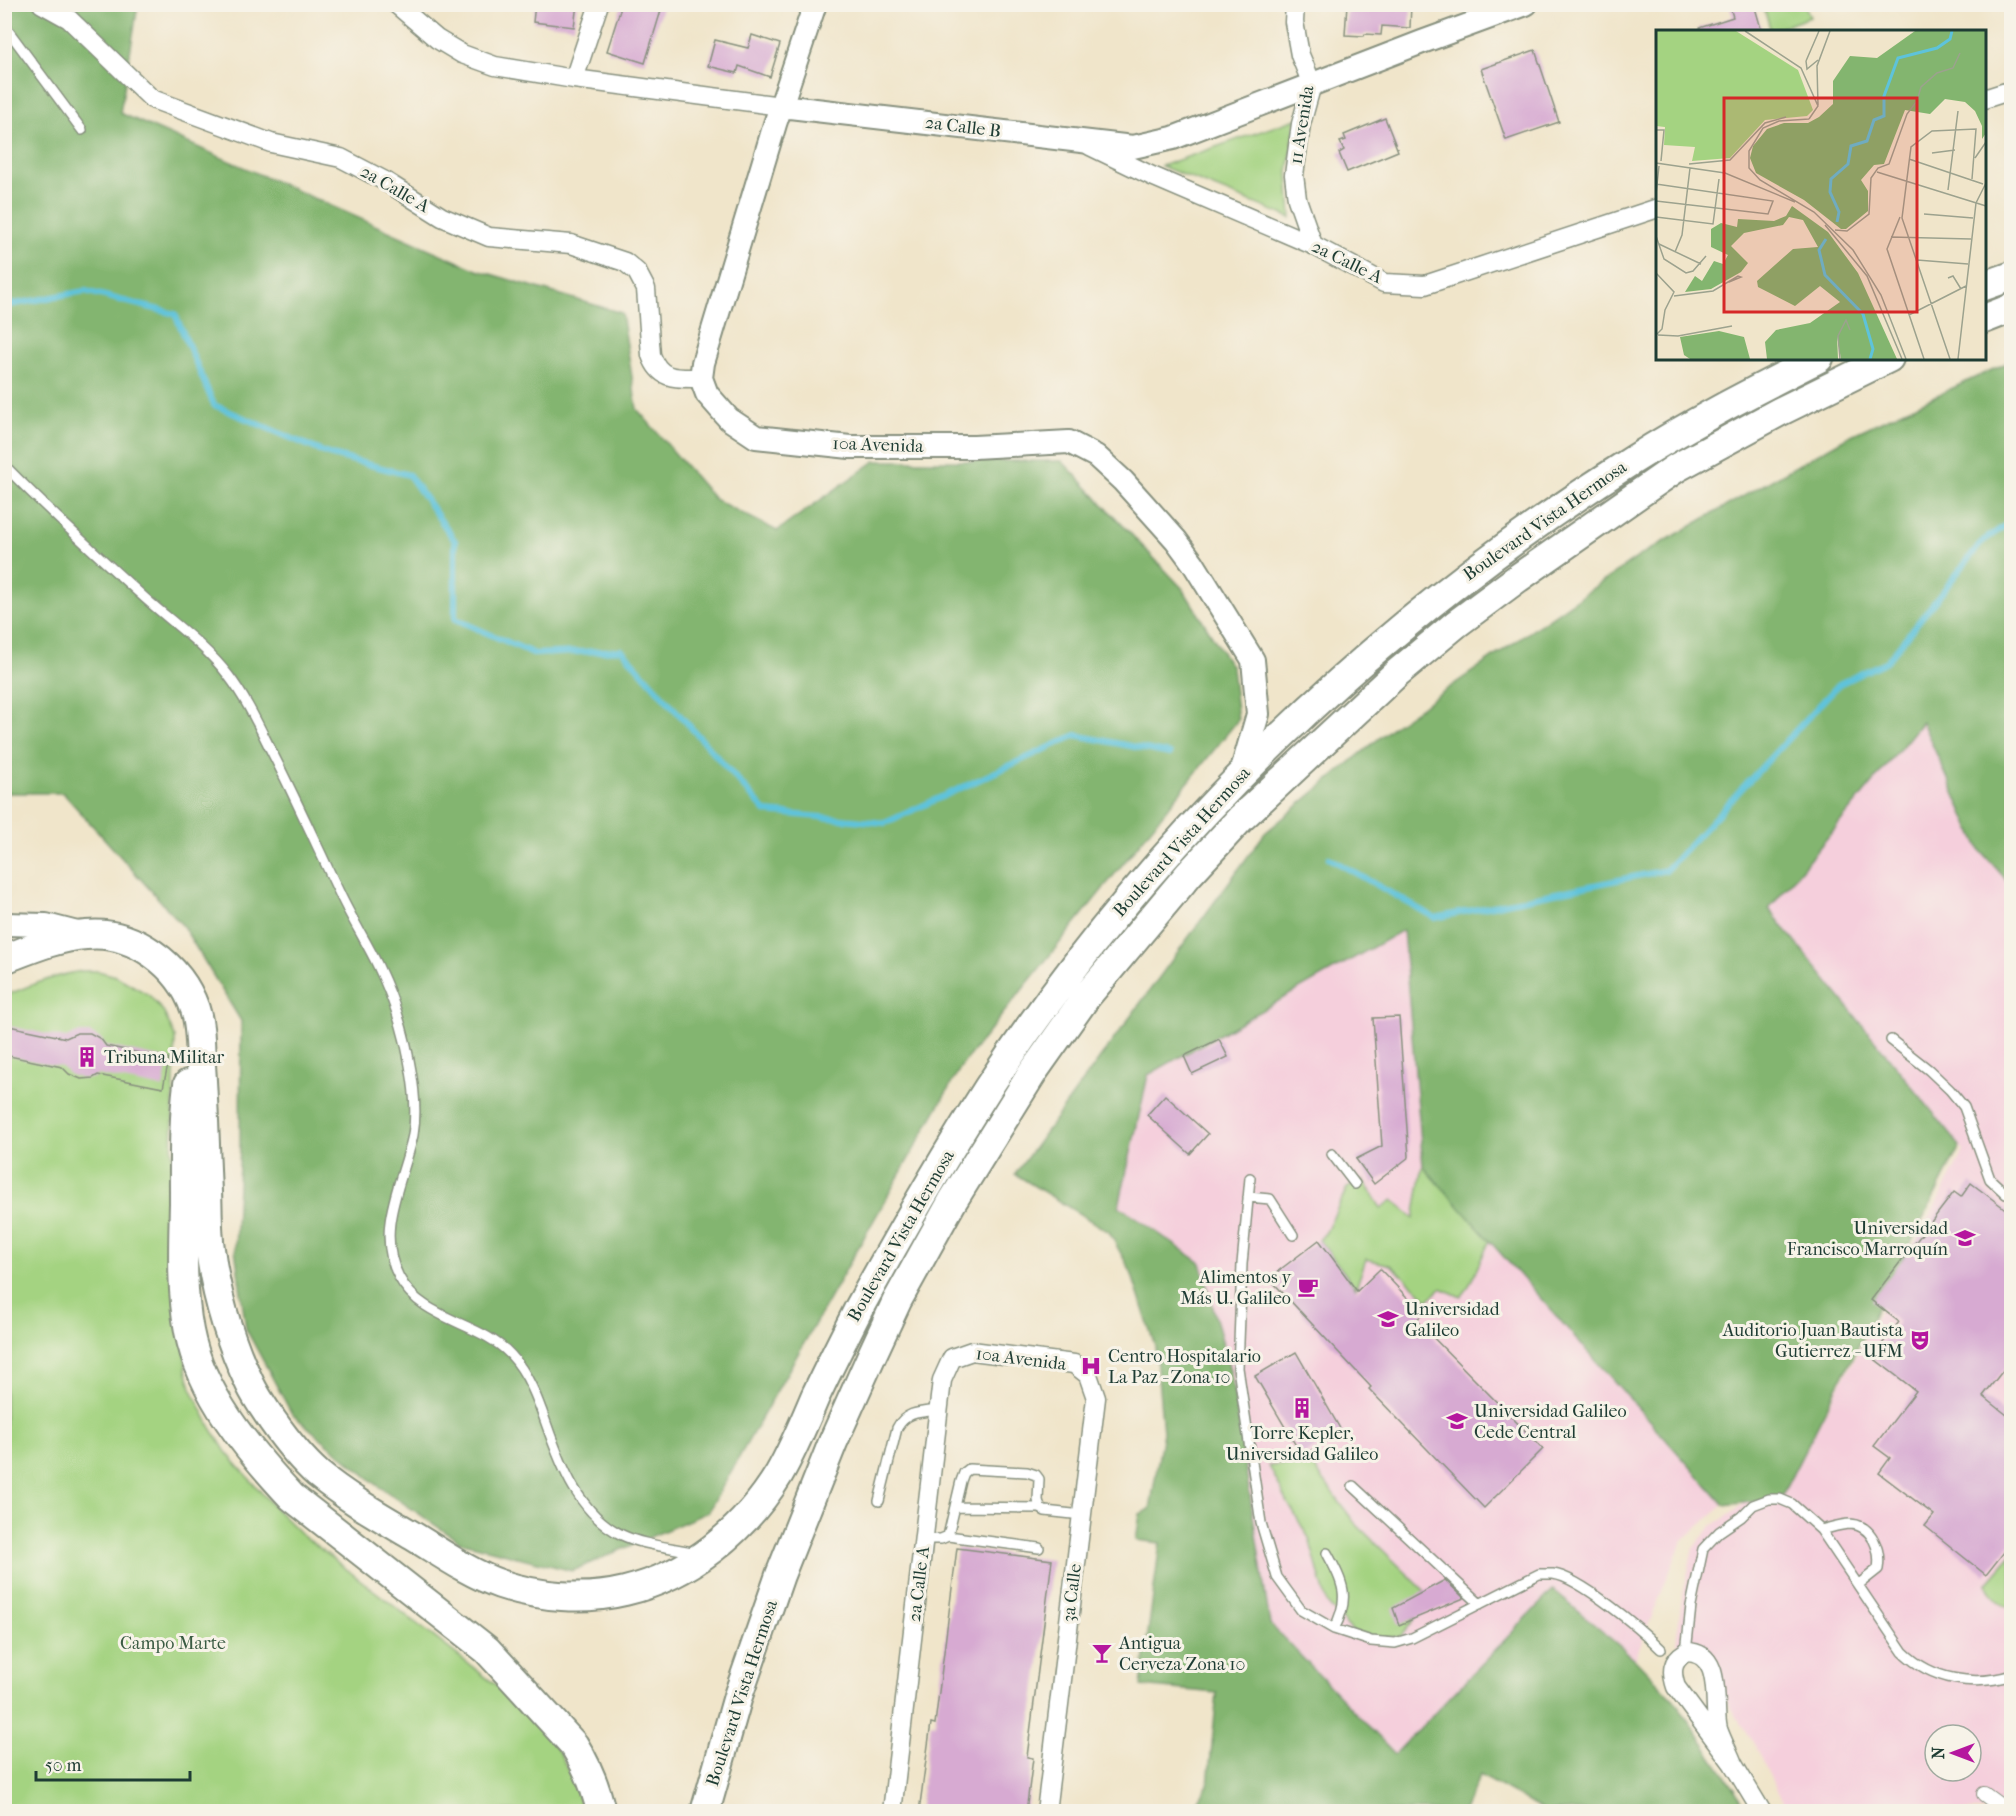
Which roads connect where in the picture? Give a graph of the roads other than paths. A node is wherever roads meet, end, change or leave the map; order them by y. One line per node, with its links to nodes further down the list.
1 (42, 4): 23 (street, 2a Calle A)
2 (396, 4): 8 (street, 2a Calle B)
3 (599, 4): 8 (street)
4 (815, 4): 12 (street)
5 (1295, 4): 9 (street, 11 Avenida)
6 (1525, 5): 9 (street, 2a Calle B)
7 (4, 25): 13 (lane)
8 (574, 79): 12 (street, 2a Calle B)
9 (1312, 84): 14 (street, 2a Calle B); 16 (street, 11 Avenida)
10 (2012, 90): 11 (street)
11 (1986, 98)
12 (781, 106): 14 (street, 2a Calle B); 23 (street)
13 (82, 130)
14 (1081, 141): 16 (street, 2a Calle A)
15 (1656, 209): 16 (street, 2a Calle A)
16 (1313, 245)
17 (2012, 276): 18 (main road)
18 (1986, 285)
19 (2012, 308): 20 (main road)
20 (1986, 317)
21 (1815, 360): 25 (main road, Boulevard Vista Hermosa)
22 (1885, 360): 61 (main road, Boulevard Vista Hermosa)
23 (701, 378): 25 (street, 10a Avenida)
24 (4, 465): 50 (lane)
25 (1241, 773): 50 (main road, Boulevard Vista Hermosa)
26 (4, 924): 27 (street)
27 (82, 935): 28 (main road); 29 (main road)
28 (4, 959)
29 (198, 1018): 50 (main road, Boulevard Vista Hermosa); 60 (main road)
30 (1891, 1040): 34 (lane)
31 (1332, 1154): 33 (lane)
32 (1250, 1178): 35 (lane)
33 (1355, 1184)
34 (2006, 1194)
35 (1248, 1197): 36 (lane); 53 (lane)
36 (1293, 1235)
37 (952, 1358): 38 (street, 10a Avenida); 39 (street, 2a Calle A)
38 (1088, 1375): 44 (street, 3a Calle)
39 (939, 1410): 41 (lane); 47 (street, 2a Calle A)
40 (1353, 1486): 52 (lane)
41 (879, 1501)
42 (955, 1507): 43 (lane); 43 (lane); 46 (lane)
43 (1040, 1508): 44 (lane)
44 (1082, 1515): 63 (street, 3a Calle)
45 (1821, 1530): 51 (lane); 51 (lane); 55 (lane)
46 (948, 1536): 47 (lane); 48 (lane)
47 (924, 1539): 62 (street, 2a Calle A)
48 (1039, 1548)
49 (1327, 1553): 53 (lane)
50 (705, 1554)
51 (1859, 1584): 56 (lane)
52 (1480, 1604): 53 (lane); 54 (lane)
53 (1334, 1629)
54 (1661, 1649)
55 (1686, 1652): 57 (street); 57 (street)
56 (2012, 1675)
57 (1733, 1764): 64 (street)
58 (1984, 1794): 59 (street)
59 (2002, 1808)
60 (601, 1812)
61 (705, 1812)
62 (892, 1812)
63 (1046, 1812)
64 (1762, 1812)

